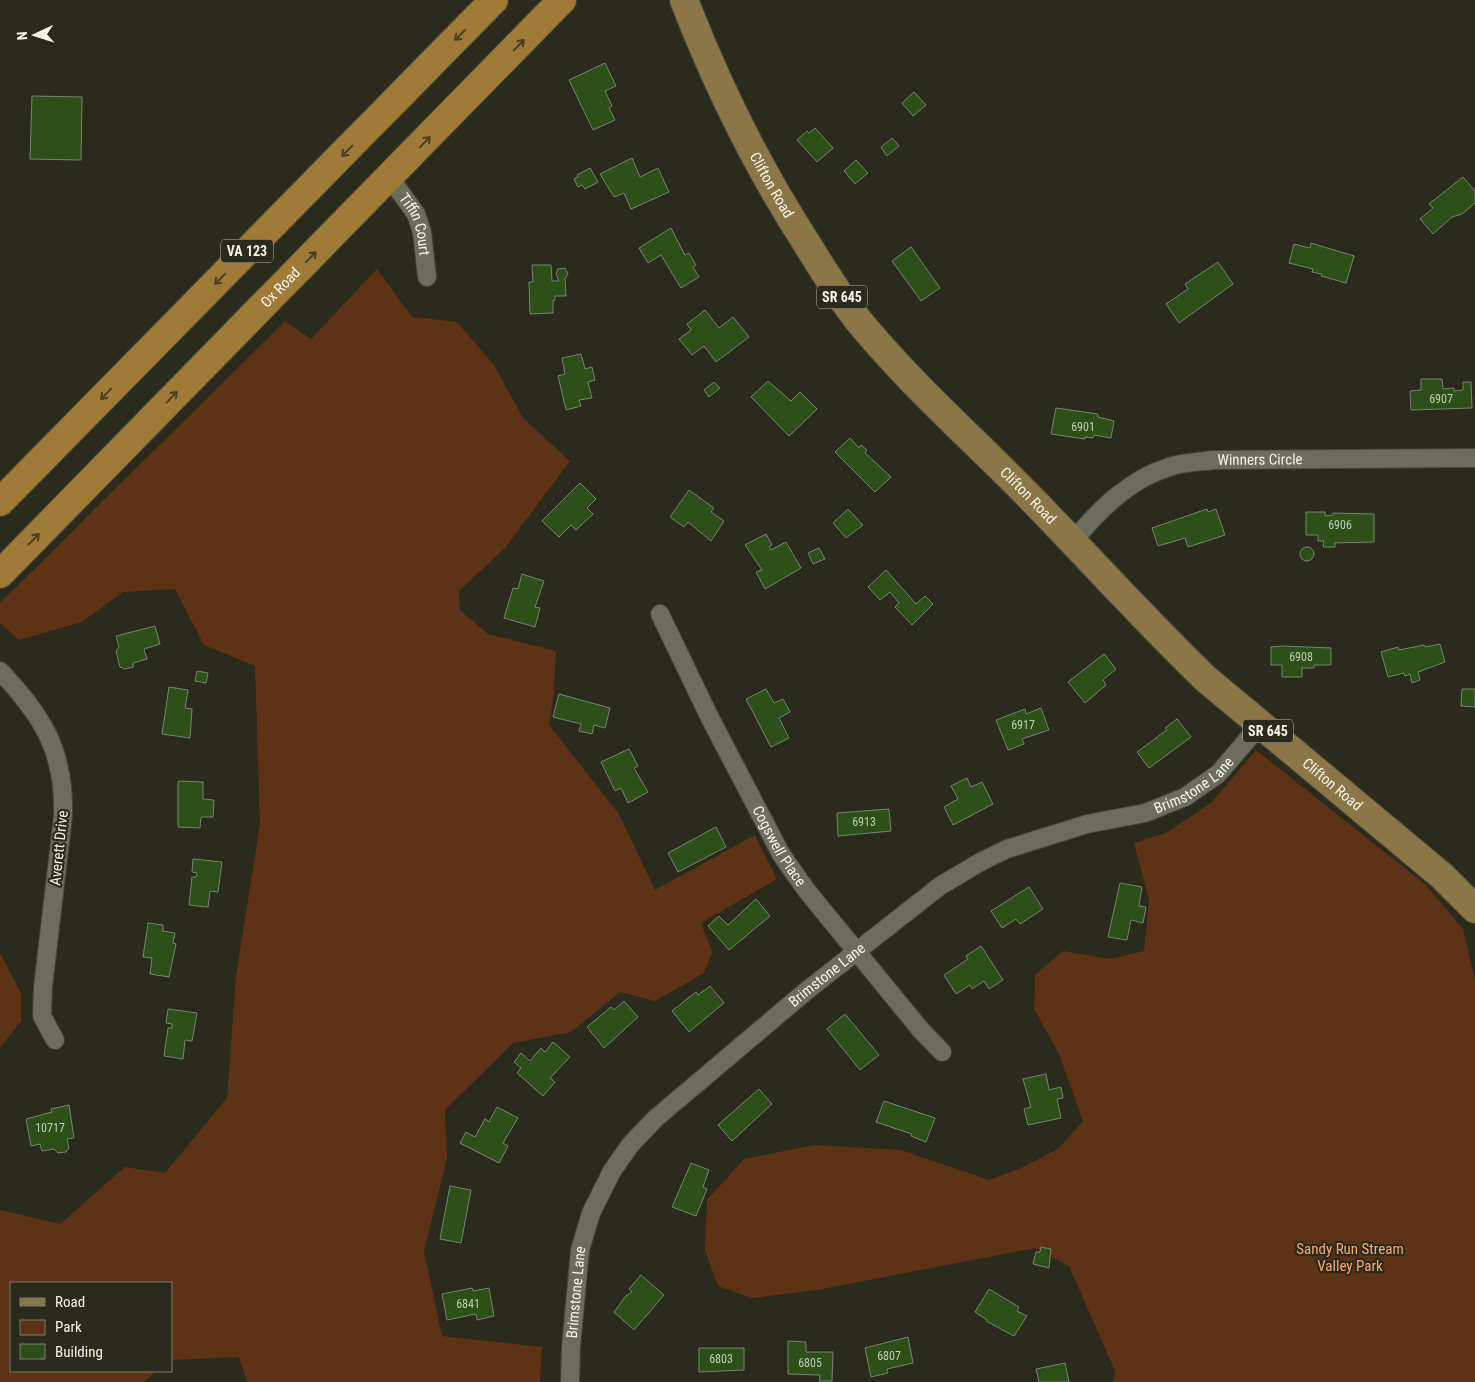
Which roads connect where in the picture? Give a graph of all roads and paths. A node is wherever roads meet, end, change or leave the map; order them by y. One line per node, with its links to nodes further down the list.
1 (494, 0): 7 (highway, VA 123, one-way to 7)
2 (562, 0): 4 (highway, Ox Road, one-way to 2)
3 (684, 0): 8 (main road, Clifton Road / SR 645)
4 (390, 178): 5 (street, Tiffin Court); 9 (highway, Ox Road, one-way to 4)
5 (427, 276)
6 (1475, 458): 8 (street, Winners Circle)
7 (0, 502)
8 (1072, 542): 12 (main road, Clifton Road / SR 645)
9 (0, 574)
10 (660, 614): 14 (street, Cogswell Place)
11 (0, 671): 15 (street, Averett Drive)
12 (1260, 725): 13 (main road, Clifton Road / SR 645); 14 (street, Brimstone Lane)
13 (1475, 909)
14 (857, 950): 16 (street, Cogswell Place); 17 (street, Brimstone Lane)
15 (55, 1040)
16 (942, 1052)
17 (570, 1382)

